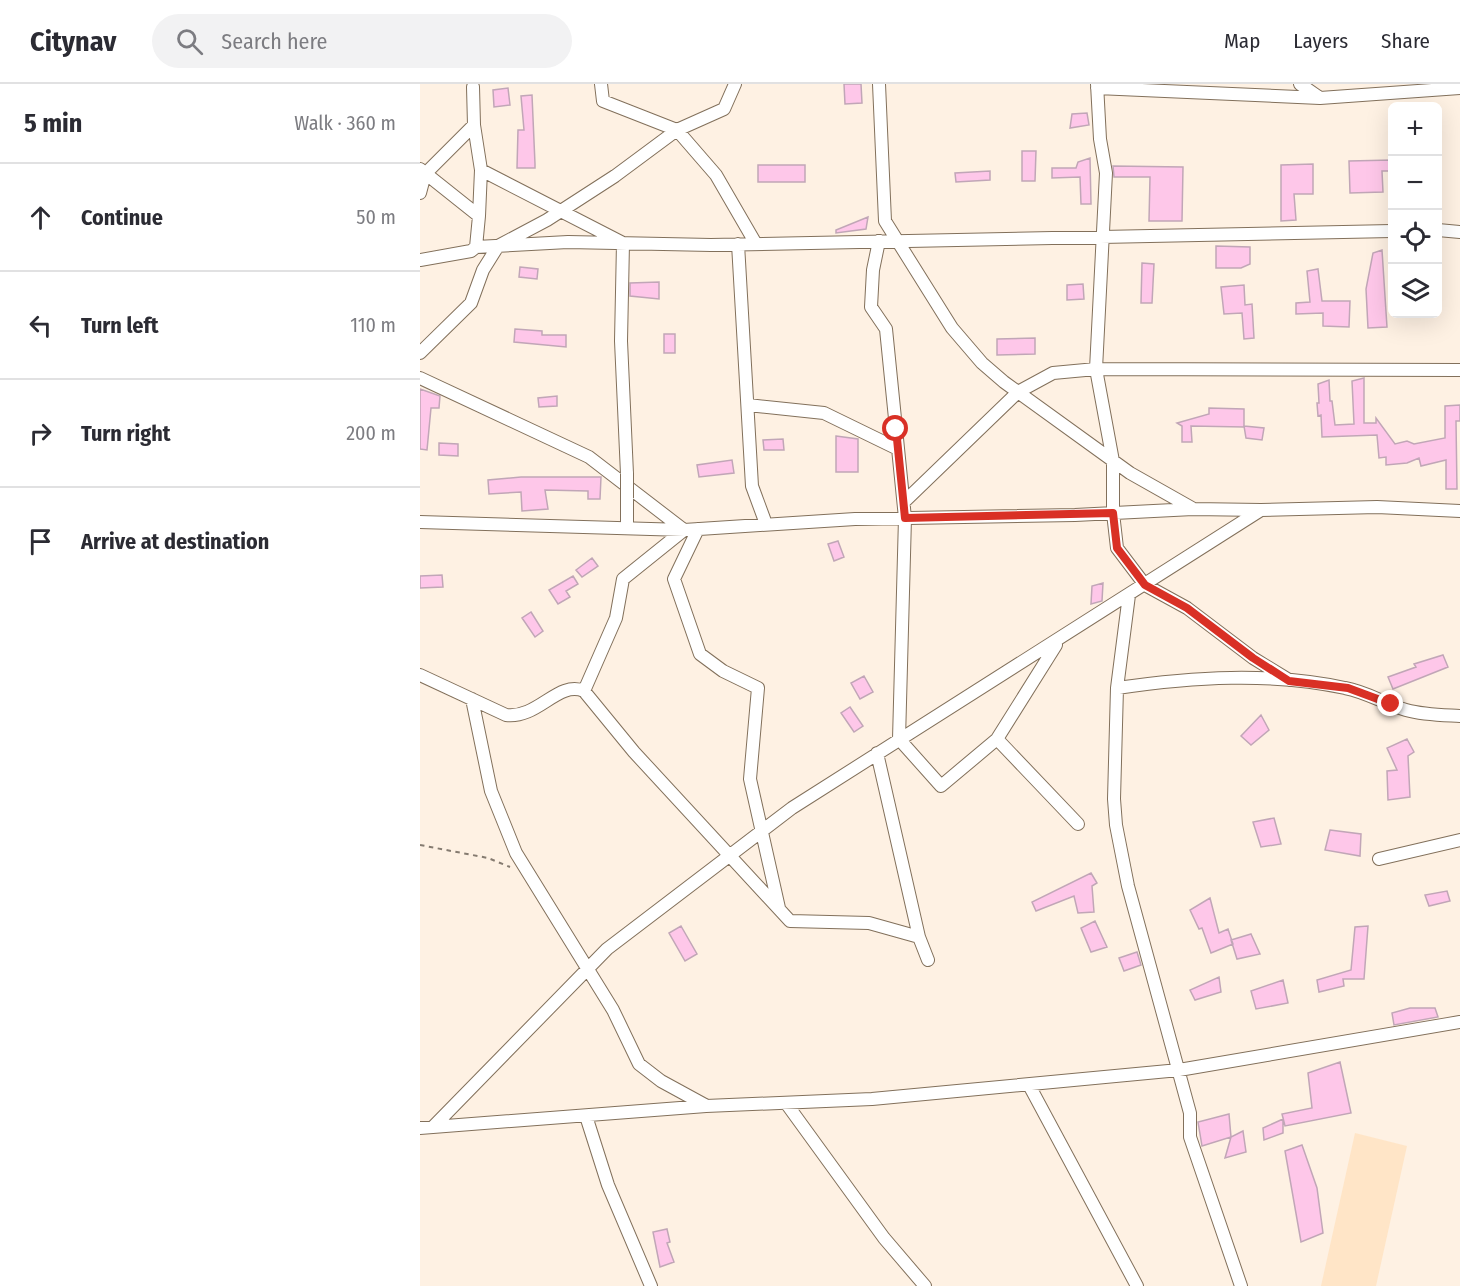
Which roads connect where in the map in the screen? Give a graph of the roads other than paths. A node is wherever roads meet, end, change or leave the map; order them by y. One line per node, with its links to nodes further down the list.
1 (602, 84): 10 (street)
2 (735, 84): 10 (street)
3 (879, 84): 20 (street)
4 (1300, 84): 8 (street)
5 (1097, 86): 8 (street); 19 (street)
6 (473, 87): 9 (street)
7 (1460, 88): 8 (street)
8 (1320, 98)
9 (474, 125): 11 (street); 12 (street)
10 (677, 130): 14 (street); 24 (street)
11 (481, 170): 14 (street); 15 (street)
12 (423, 172): 13 (street); 15 (street)
13 (420, 193)
14 (559, 212): 22 (street); 25 (street)
15 (479, 216): 26 (street)
16 (1442, 230): 18 (street)
17 (1388, 231): 19 (street)
18 (1460, 232)
19 (1101, 236): 20 (street); 29 (street)
20 (897, 240): 21 (street); 32 (street)
21 (879, 241): 24 (street); 34 (street)
22 (623, 243): 23 (street); 25 (street); 44 (street, bridge)
23 (738, 244): 24 (street); 33 (street)
24 (756, 244)
25 (498, 246): 26 (street); 28 (street)
26 (476, 247): 27 (street)
27 (420, 260)
28 (420, 353)
29 (1096, 369): 30 (street); 32 (street); 35 (street)
30 (1460, 370)
31 (420, 378): 46 (street)
32 (1018, 392): 35 (street); 36 (street)
33 (748, 405): 34 (street); 43 (street)
34 (898, 449): 36 (street)
35 (1113, 461): 37 (street); 40 (street)
36 (904, 502): 41 (street)
37 (1193, 509): 38 (street); 40 (street)
38 (1261, 510): 39 (street); 47 (street)
39 (1460, 511)
40 (1113, 513): 41 (street); 47 (street)
41 (905, 518): 43 (street); 56 (street)
42 (420, 522): 44 (street)
43 (766, 524): 45 (street)
44 (627, 528): 46 (street)
45 (698, 529): 46 (street); 60 (street)
46 (684, 530): 53 (street)
47 (1145, 585): 48 (street); 51 (street)
48 (1129, 596): 49 (street); 52 (street)
49 (1058, 642): 56 (street); 57 (street)
50 (420, 675): 54 (street)
51 (1289, 681): 52 (street); 55 (street)
52 (1117, 688): 69 (street)
53 (584, 691): 54 (street); 62 (street)
54 (472, 699): 67 (street)
55 (1460, 716)
56 (899, 739): 57 (street); 58 (street)
57 (997, 739): 59 (street)
58 (877, 753): 60 (street); 65 (street)
59 (1078, 824)
60 (762, 831): 62 (street); 64 (street)
61 (1460, 840): 63 (street)
62 (730, 855): 64 (street); 67 (street)
63 (1379, 859)
64 (780, 909): 65 (street)
65 (919, 937): 66 (street)
66 (928, 960)
67 (589, 968): 72 (street); 74 (street)
68 (1460, 1022): 69 (street)
69 (1179, 1070): 70 (street); 79 (street)
70 (1029, 1085): 71 (street); 78 (street)
71 (786, 1103): 72 (street); 77 (street)
72 (706, 1106): 73 (street)
73 (586, 1116): 74 (street); 76 (street)
74 (433, 1127): 75 (street)
75 (420, 1128)
76 (651, 1286)
77 (925, 1286)
78 (1137, 1286)
79 (1241, 1286)

